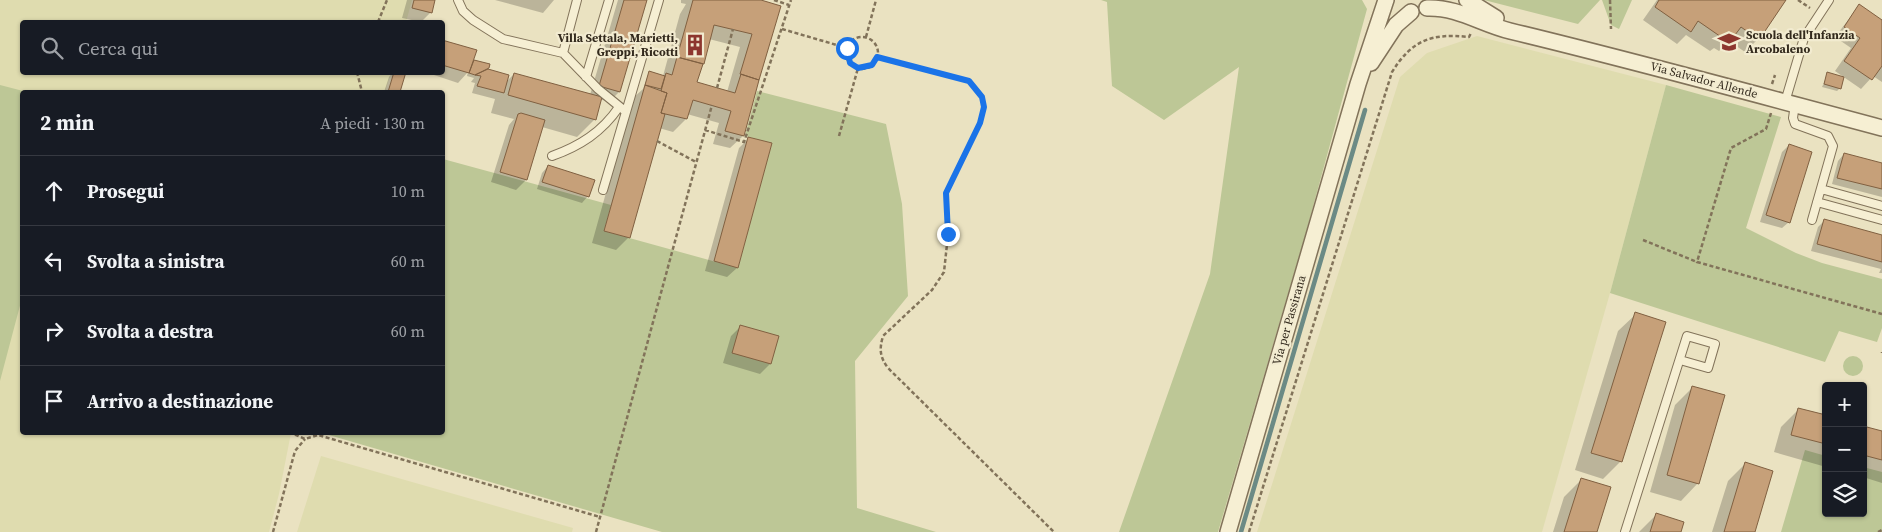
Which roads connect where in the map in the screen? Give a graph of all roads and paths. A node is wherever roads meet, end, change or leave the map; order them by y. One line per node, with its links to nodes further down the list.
1 (387, 0): 17 (path)
2 (458, 0): 24 (lane)
3 (577, 0): 24 (lane)
4 (609, 0): 28 (lane)
5 (659, 0): 34 (lane)
6 (774, 0): 14 (path)
7 (791, 0): 14 (path)
8 (876, 0): 22 (path)
9 (1387, 0): 15 (street); 33 (street, Via per Passirana)
10 (1467, 0): 21 (street, Via Salvador Allende)
11 (1610, 0): 20 (path)
12 (1829, 0): 32 (lane)
13 (1431, 4): 15 (street, Via Salvador Allende); 16 (street, Via Salvador Allende)
14 (790, 5): 19 (path)
15 (1410, 12): 33 (street, Via per Passirana)
16 (1475, 17): 21 (street, Via Salvador Allende); 59 (path)
17 (379, 20)
18 (733, 29): 29 (path)
19 (782, 29): 23 (path); 36 (path)
20 (1611, 29)
21 (1526, 34): 32 (street, Via Salvador Allende)
22 (866, 37): 23 (path); 25 (path)
23 (847, 48): 26 (path)
24 (563, 53): 28 (lane)
25 (877, 57): 26 (path); 57 (path)
26 (858, 68): 37 (path)
27 (358, 75): 30 (path)
28 (586, 78): 34 (lane)
29 (717, 88)
30 (362, 90)
31 (712, 105): 36 (path)
32 (1784, 105): 35 (street, Via Salvador Allende); 41 (lane); 48 (path)
33 (1351, 108): 58 (street, Via per Passirana)
34 (622, 109): 39 (lane); 42 (lane)
35 (1882, 128)
36 (705, 130): 40 (path)
37 (839, 136)
38 (657, 141): 40 (path)
39 (552, 156)
40 (696, 162): 53 (path)
41 (1821, 189): 43 (lane); 44 (lane)
42 (603, 190)
43 (1817, 202): 45 (lane); 46 (lane)
44 (1882, 206)
45 (1812, 220)
46 (1882, 220)
47 (1644, 240): 48 (path)
48 (1697, 262): 49 (path)
49 (1882, 314)
50 (1680, 360): 50 (lane); 60 (lane)
51 (296, 435): 52 (path)
52 (305, 439): 53 (path); 55 (path)
53 (600, 517): 56 (path)
54 (1882, 530): 61 (path)
55 (273, 532)
56 (596, 532)
57 (1054, 532)
58 (1228, 532)
59 (1249, 532)
60 (1625, 532)
61 (1878, 532)

